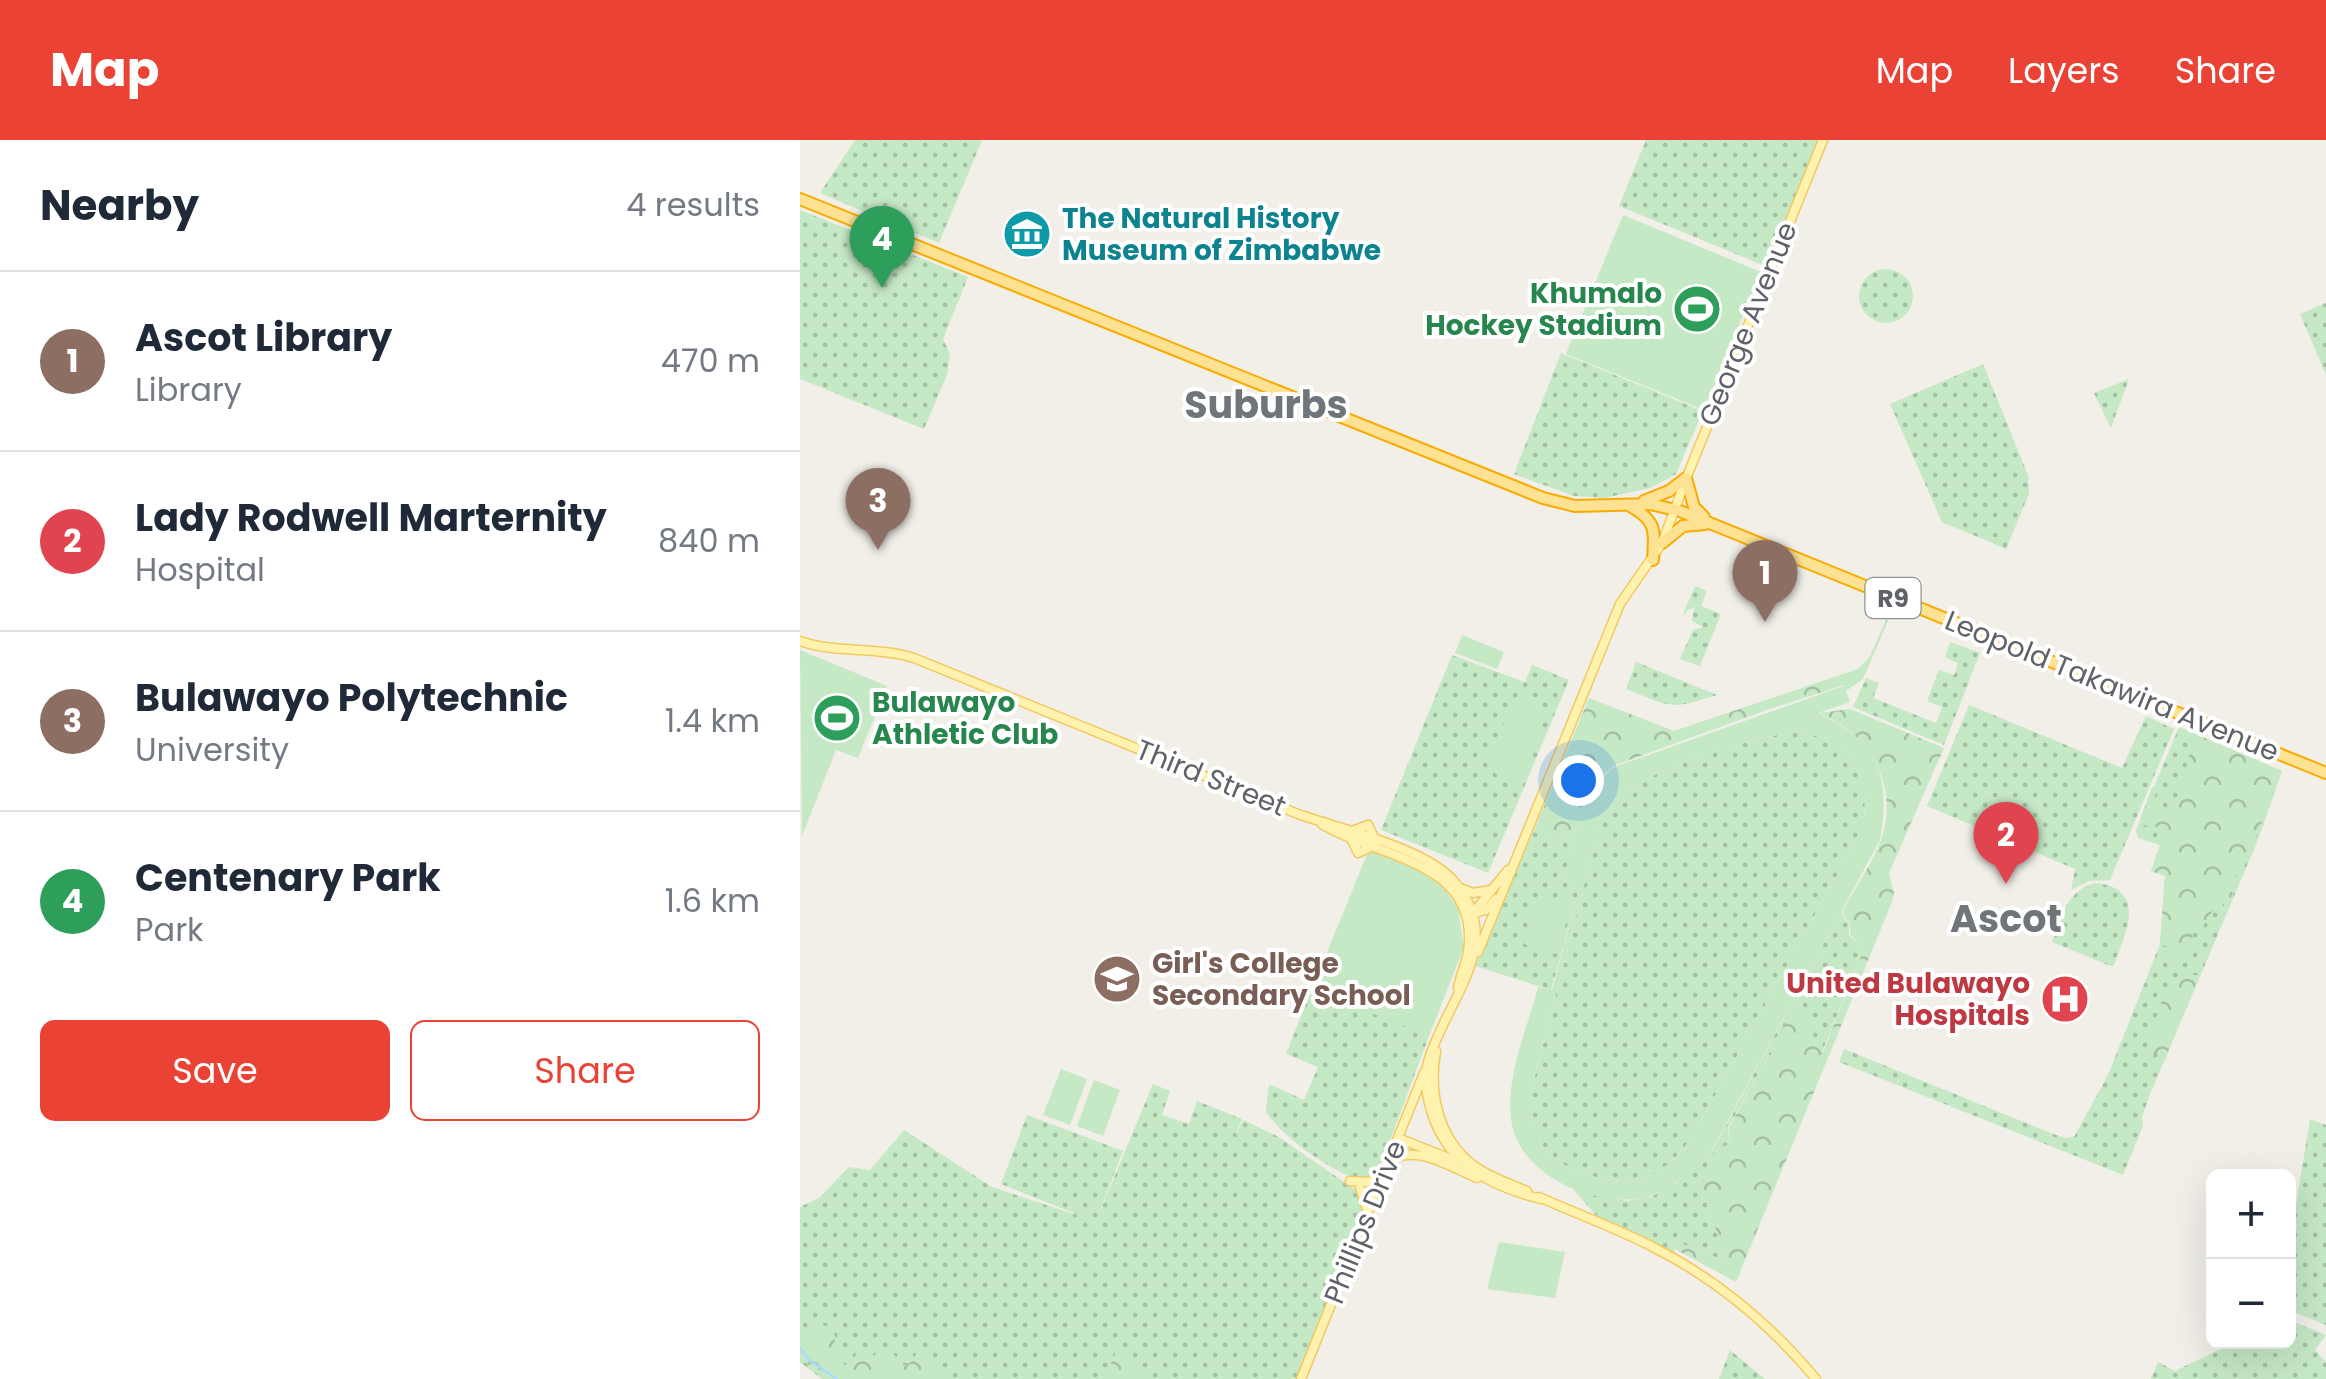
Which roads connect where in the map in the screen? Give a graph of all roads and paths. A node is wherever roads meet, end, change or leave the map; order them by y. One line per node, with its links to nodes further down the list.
1 (1823, 140): 3 (main road, George Avenue)
2 (800, 197): 4 (highway, R9)
3 (1686, 478): 4 (highway); 5 (main road, George Avenue); 6 (highway)
4 (1629, 506): 5 (highway, R9); 8 (highway)
5 (1676, 509): 6 (highway, Leopold Takawira Avenue / R9); 7 (main road, George Avenue)
6 (1716, 526): 7 (highway); 10 (highway, Leopold Takawira Avenue / R9)
7 (1662, 543): 8 (main road, George Avenue)
8 (1653, 560): 14 (main road, George Avenue)
9 (800, 641): 11 (main road, Third Street)
10 (2326, 772)
11 (1351, 834): 12 (main road, Third Street); 12 (main road); 12 (main road)
12 (1375, 844): 13 (main road)
13 (1454, 886): 14 (main road); 15 (main road); 16 (main road)
14 (1498, 890): 15 (main road); 17 (main road, George Avenue)
15 (1473, 913): 16 (main road); 17 (main road)
16 (1469, 947): 18 (main road)
17 (1473, 960): 18 (main road, George Avenue)
18 (1457, 992): 19 (main road)
19 (1439, 1036): 20 (main road, Phillips Drive); 24 (main road)
20 (1427, 1064): 21 (main road, Phillips Drive); 23 (main road)
21 (1398, 1138): 22 (main road, Phillips Drive); 23 (main road)
22 (1388, 1162): 25 (main road, Phillips Drive); 28 (main road)
23 (1463, 1164): 24 (main road); 28 (main road)
24 (1478, 1169): 29 (main road)
25 (1383, 1174): 26 (main road); 30 (main road, Phillips Drive)
26 (1350, 1182)
27 (1360, 1188): 30 (main road)
28 (1510, 1191): 29 (main road)
29 (1541, 1198): 32 (main road)
30 (1368, 1213): 31 (main road, Phillips Drive)
31 (1301, 1379)
32 (1816, 1379)

